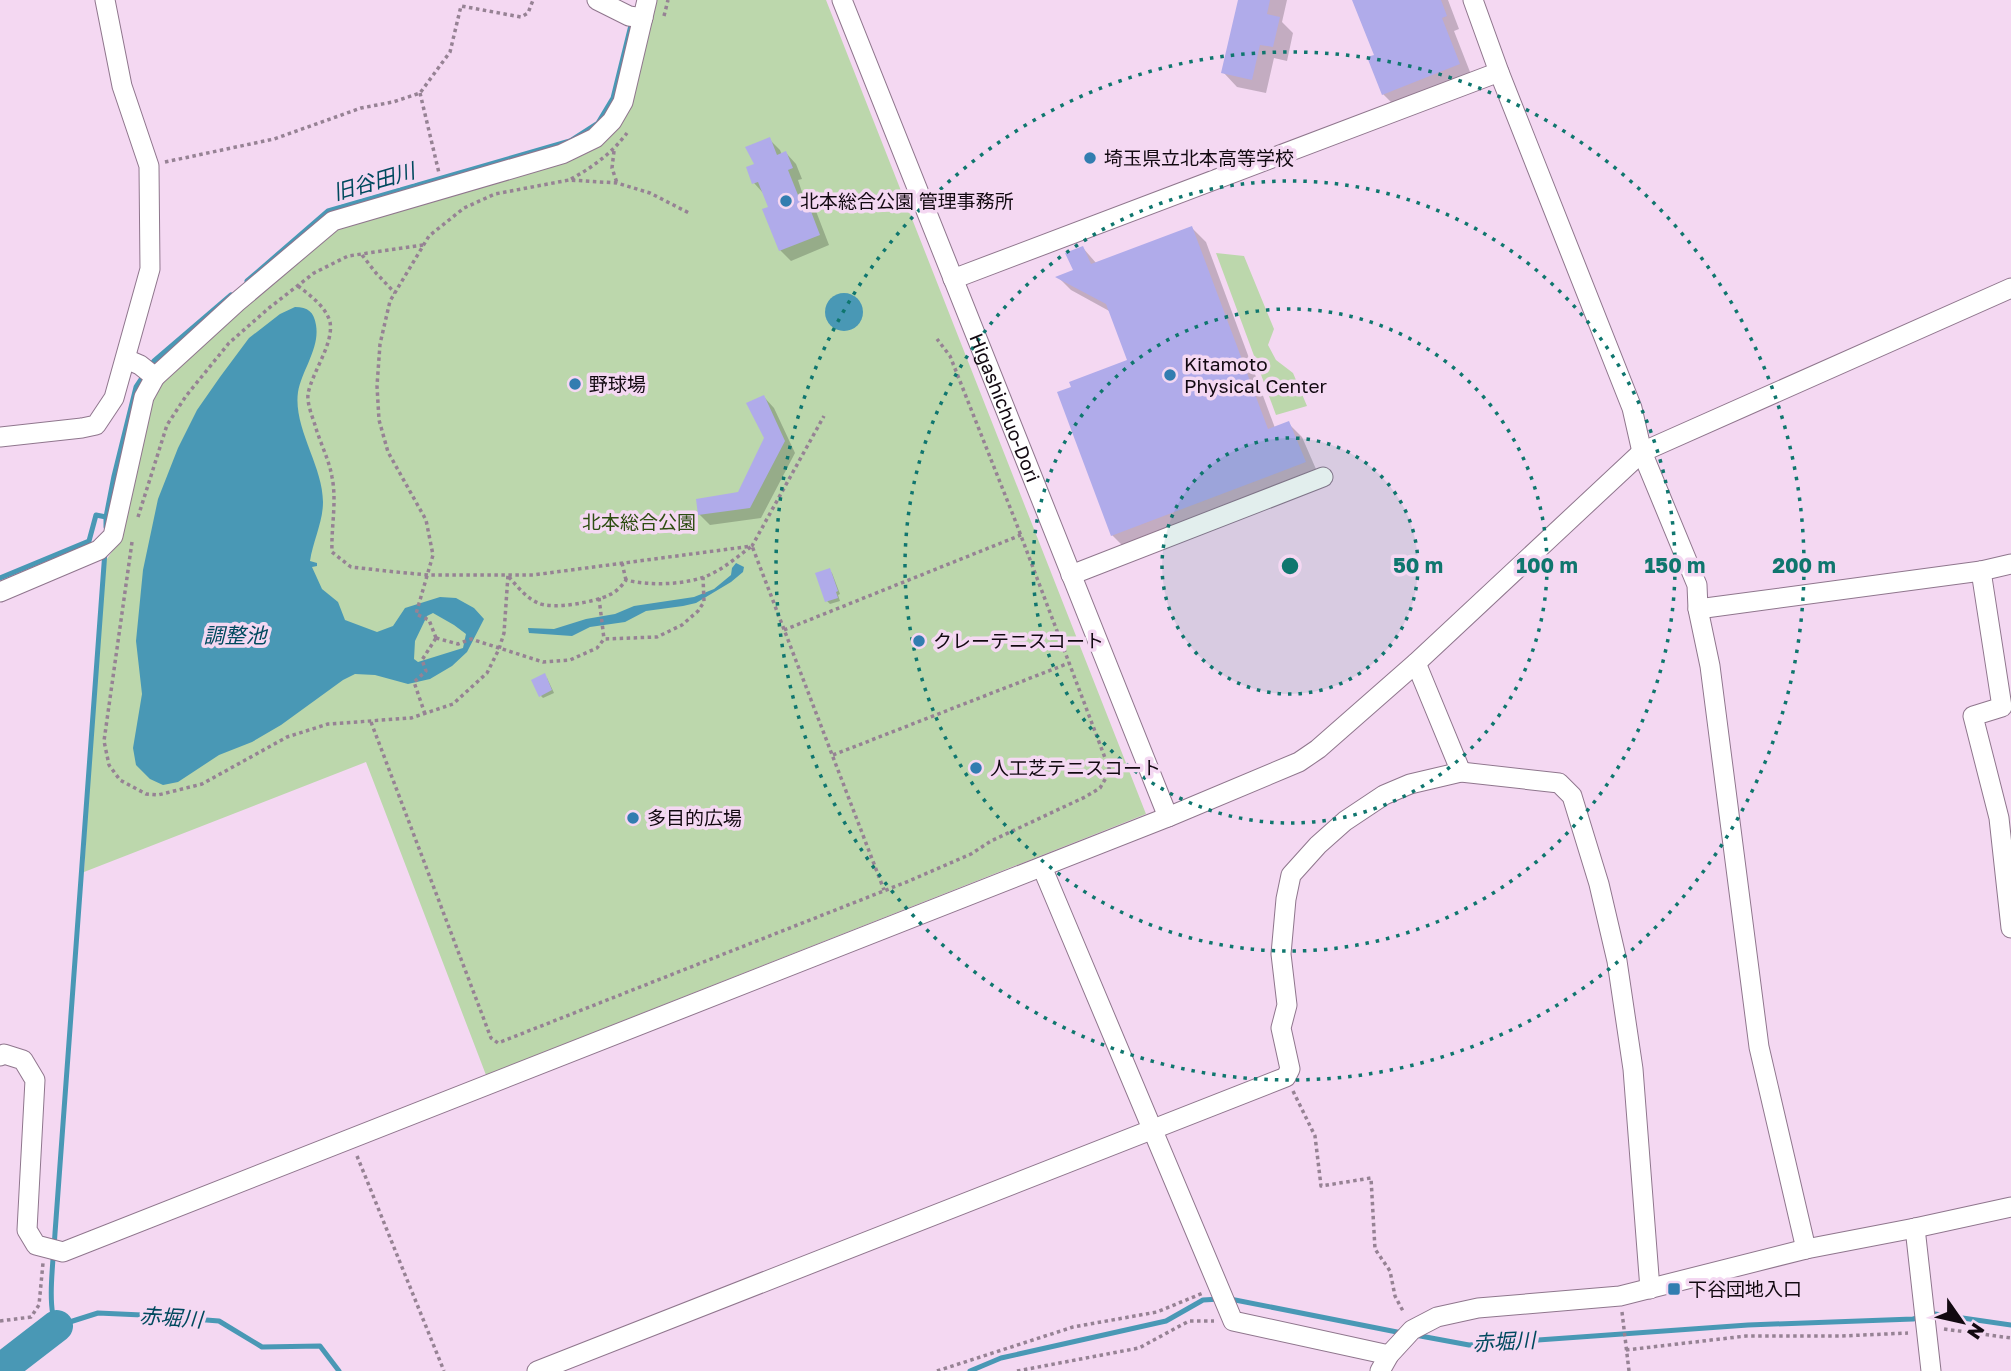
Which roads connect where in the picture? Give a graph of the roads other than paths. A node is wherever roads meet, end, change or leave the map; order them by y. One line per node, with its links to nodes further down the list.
1 (105, 0): 9 (street)
2 (597, 0): 5 (street)
3 (842, 0): 7 (street, Higashichuo-Dori)
4 (1474, 0): 6 (street)
5 (645, 9): 9 (street)
6 (1499, 72): 7 (street); 11 (street)
7 (953, 279): 15 (street, Higashichuo-Dori)
8 (2011, 288): 11 (street)
9 (143, 369): 10 (street); 16 (street)
10 (0, 437)
11 (1642, 452): 17 (street); 18 (street)
12 (1324, 477): 15 (street)
13 (2011, 564): 14 (street)
14 (1981, 571): 17 (street); 22 (street)
15 (1071, 575): 20 (street, Higashichuo-Dori)
16 (0, 592)
17 (1698, 608): 27 (street)
18 (1416, 663): 19 (street); 20 (street)
19 (1461, 772): 24 (street); 28 (street)
20 (1168, 817): 21 (street)
21 (1042, 867): 23 (street); 24 (street)
22 (2011, 928)
23 (0, 1056)
24 (1153, 1129): 29 (street); 30 (street)
25 (2011, 1207): 26 (street)
26 (1915, 1228): 27 (street); 31 (street)
27 (1806, 1249): 28 (street)
28 (1650, 1289): 29 (street)
29 (1384, 1363)
30 (537, 1371)
31 (1931, 1371)

